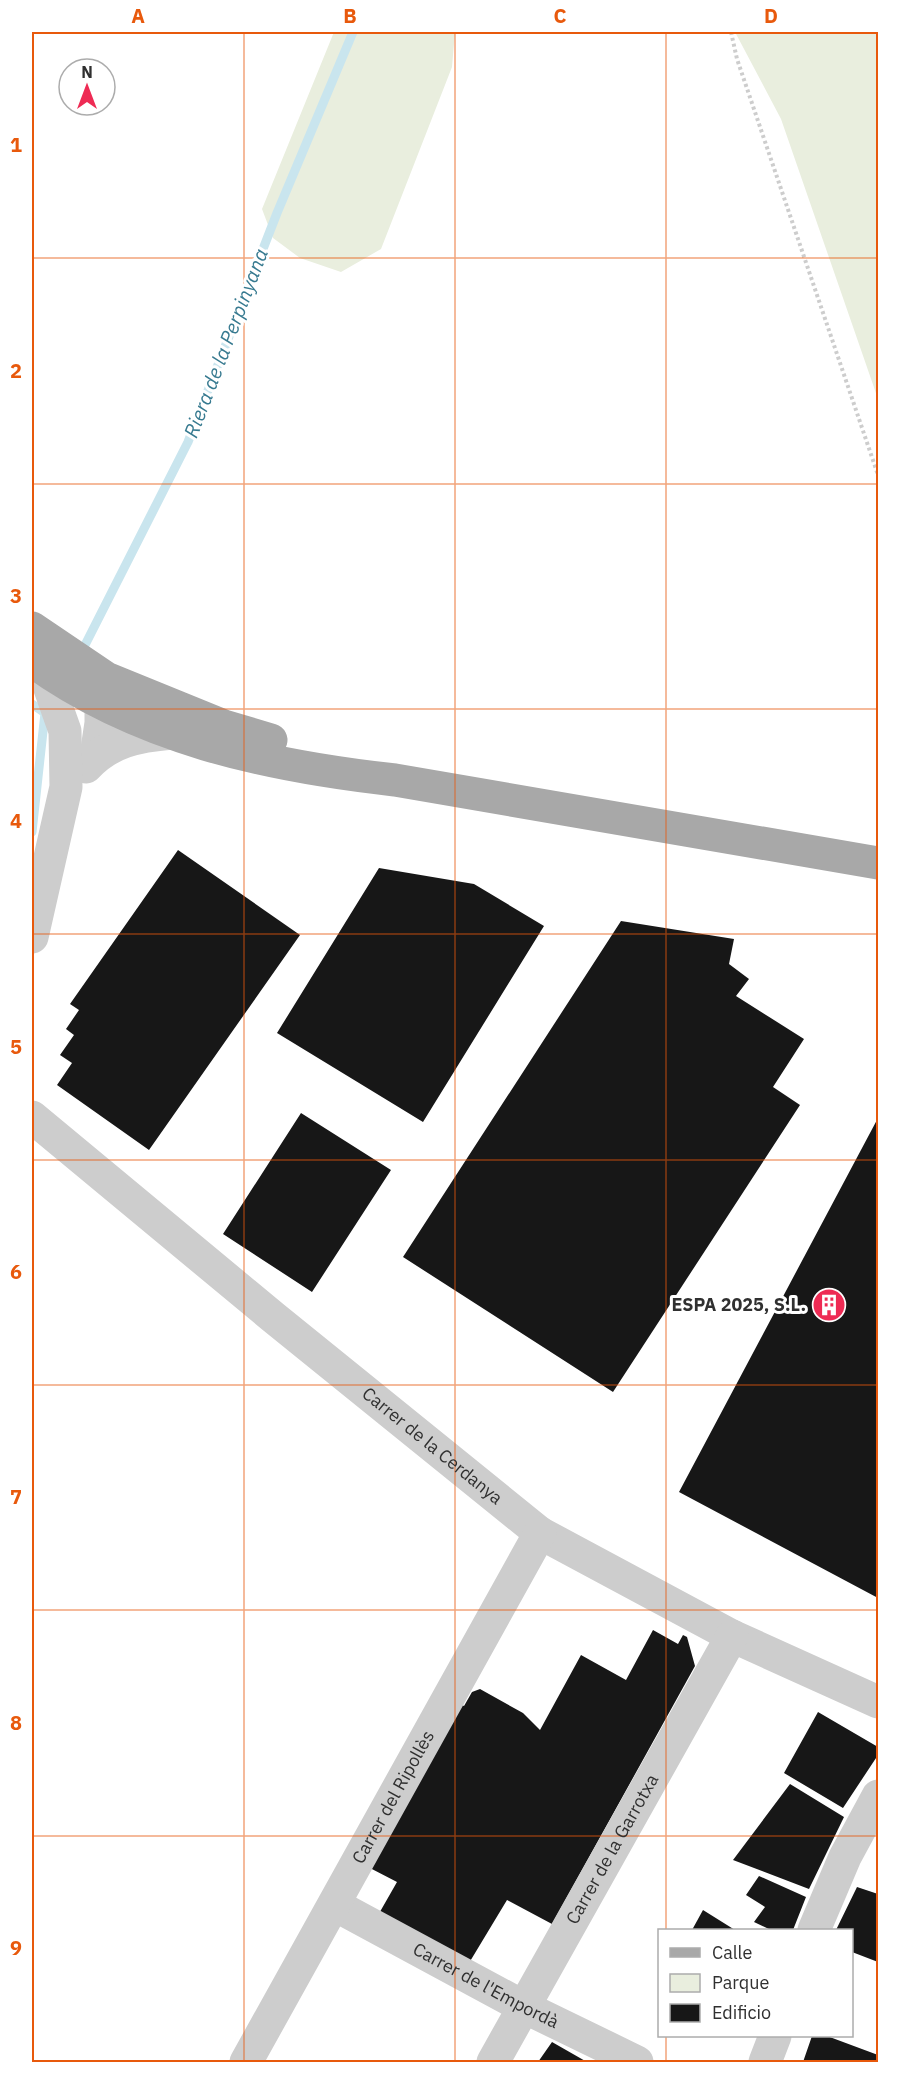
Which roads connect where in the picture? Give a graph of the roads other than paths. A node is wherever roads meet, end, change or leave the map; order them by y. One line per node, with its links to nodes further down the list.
1 (32, 628): 4 (main road)
2 (35, 658): 3 (main road); 5 (street)
3 (101, 703): 4 (street); 5 (street); 6 (main road); 7 (street)
4 (236, 729): 8 (main road)
5 (65, 731): 9 (street)
6 (172, 733): 7 (street); 8 (main road)
7 (96, 756): 9 (street)
8 (395, 780): 10 (main road)
9 (66, 787): 11 (street)
10 (879, 862)
11 (32, 937)
12 (32, 1117): 13 (street, Carrer de la Cerdanya)
13 (540, 1533): 14 (street, Carrer de la Cerdanya); 17 (street, Carrer del Ripollès)
14 (732, 1636): 15 (street, Carrer de la Cerdanya); 19 (street, Carrer de la Garrotxa)
15 (879, 1702)
16 (879, 1796): 18 (street)
17 (335, 1905): 19 (street, Carrer de l'Empordà); 21 (street, Carrer del Ripollès)
18 (814, 1929)
19 (524, 2007): 22 (street, Carrer de la Garrotxa); 23 (street, Carrer de l'Empordà)
20 (775, 2037): 24 (street)
21 (246, 2062)
22 (493, 2062)
23 (637, 2062)
24 (765, 2062)

